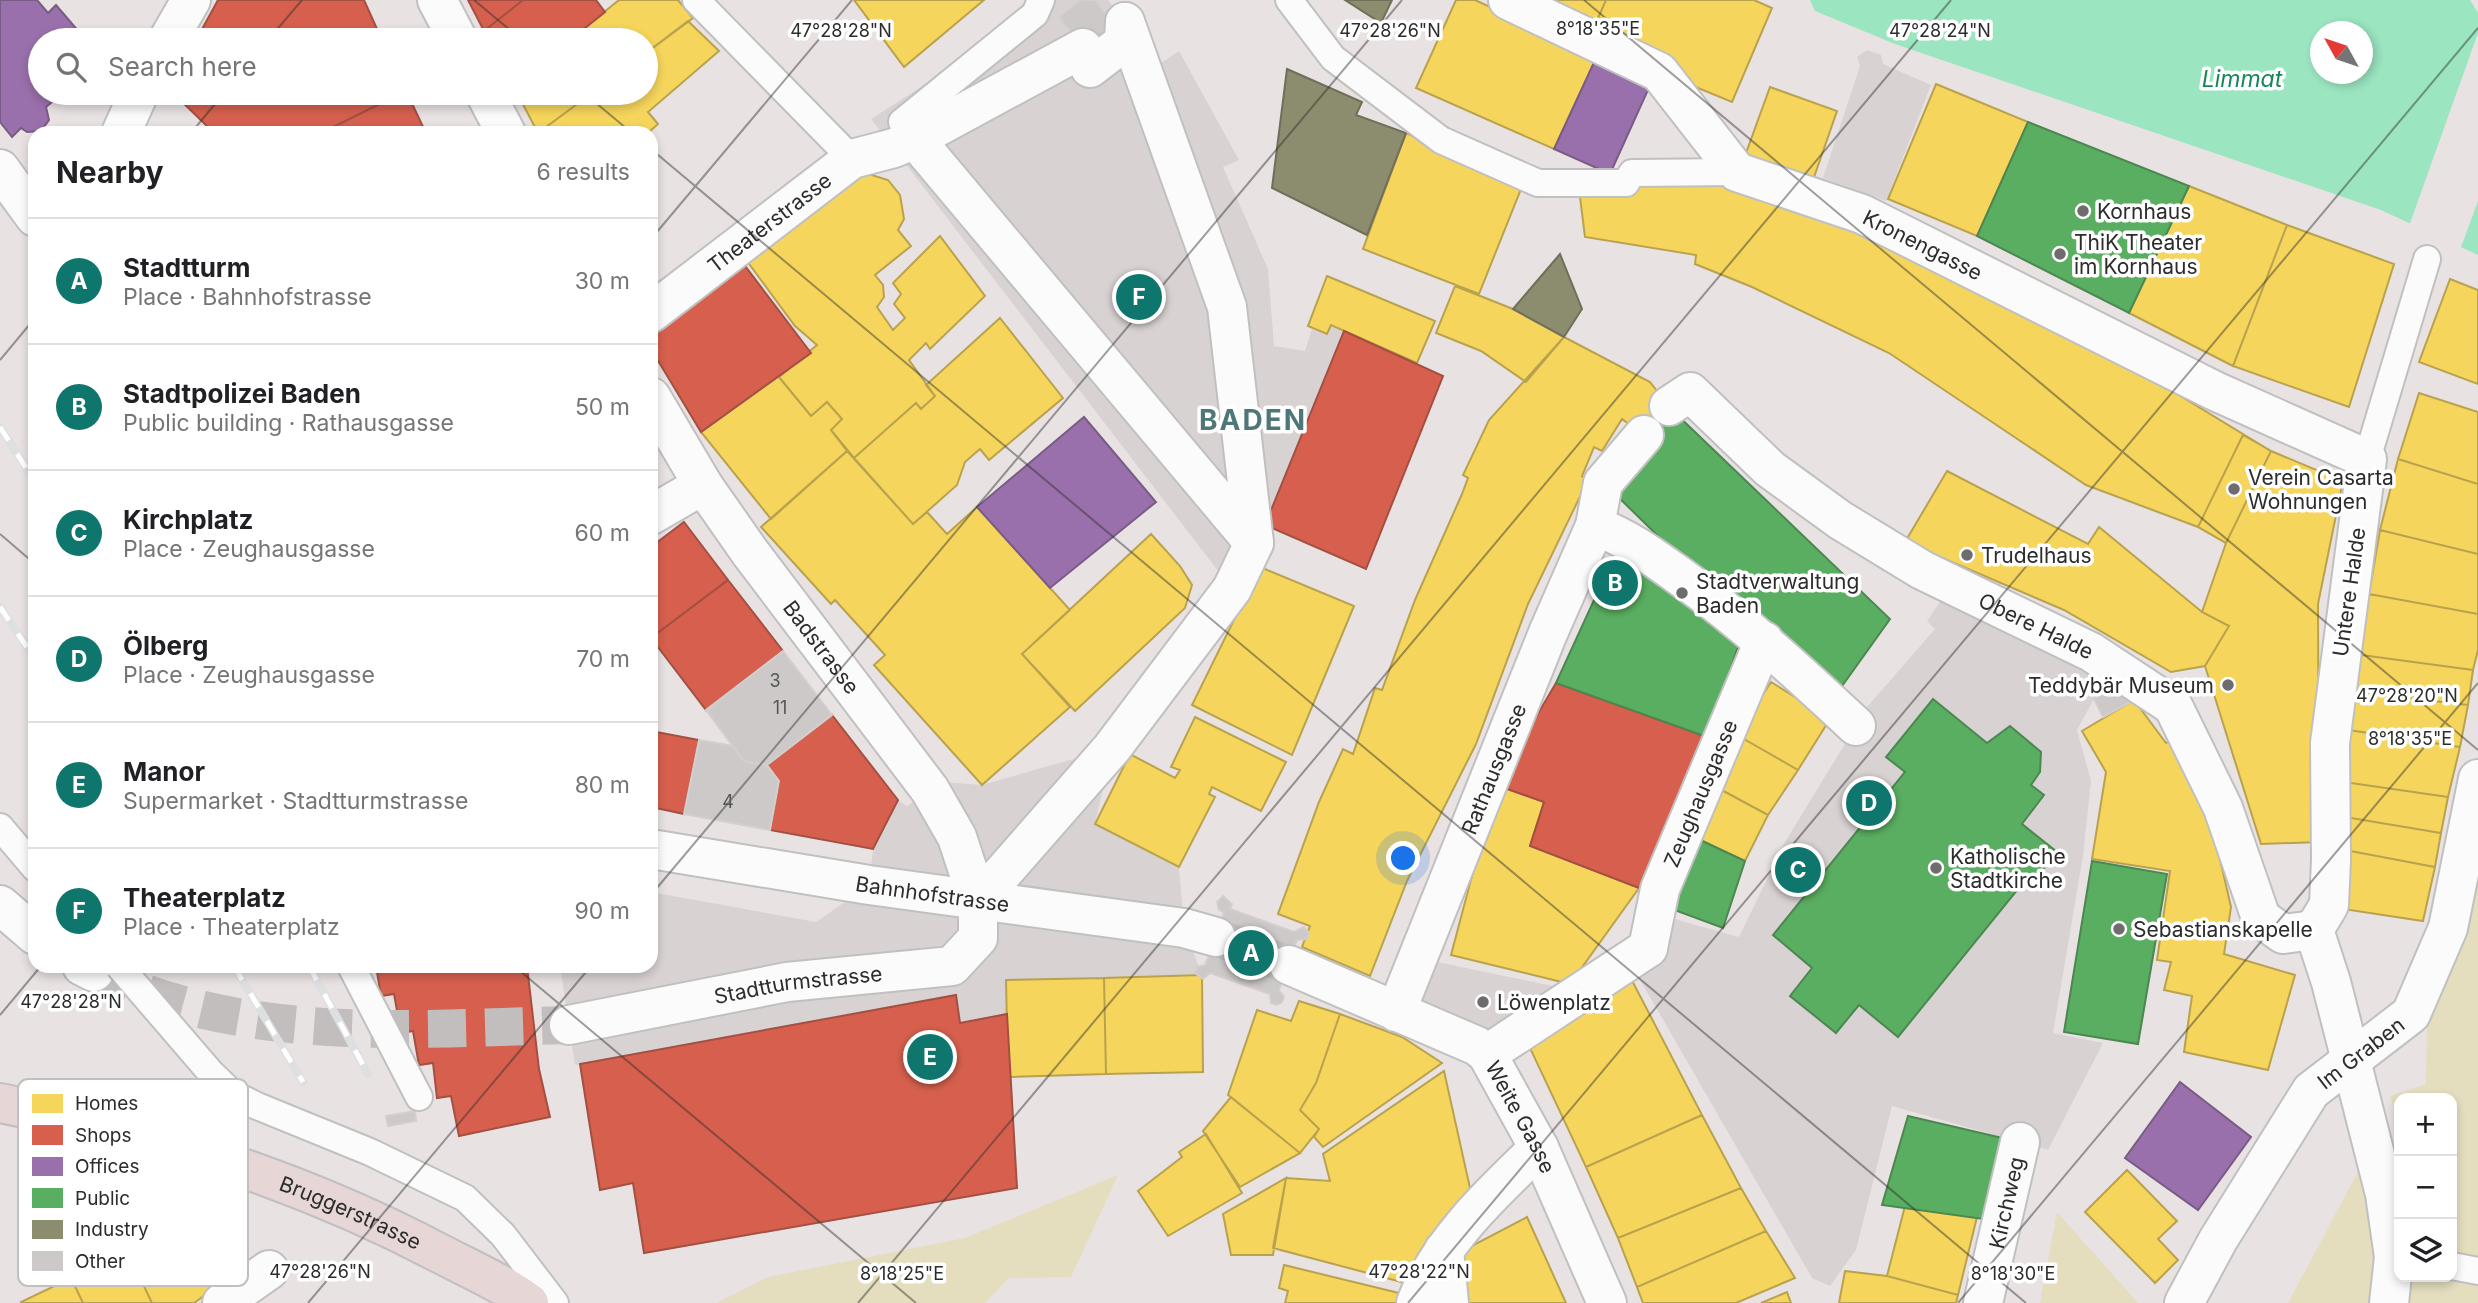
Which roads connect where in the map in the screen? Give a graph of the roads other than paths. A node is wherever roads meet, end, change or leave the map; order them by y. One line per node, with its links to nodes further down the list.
1 (191, 0): 7 (street)
2 (438, 0): 8 (street)
3 (696, 0): 14 (lane)
4 (1289, 0): 16 (lane)
5 (1508, 0): 16 (street)
6 (1038, 7): 13 (lane)
7 (175, 28)
8 (452, 28)
9 (134, 105): 11 (street)
10 (491, 105): 12 (street)
11 (124, 126)
12 (502, 126)
13 (904, 144): 14 (street, Theaterstrasse); 27 (street); 27 (street, Theaterstrasse)
14 (852, 159): 19 (street, Theaterstrasse)
15 (0, 169): 17 (street)
16 (1737, 173): 23 (street, Kronengasse)
17 (28, 207)
18 (2427, 259): 23 (lane, Untere Halde)
19 (658, 308)
20 (1669, 406): 37 (street, Obere Halde)
21 (658, 409): 24 (street, Badstrasse)
22 (1644, 435): 26 (street)
23 (2367, 459): 37 (street, Untere Halde)
24 (703, 485): 25 (street); 34 (street, Badstrasse)
25 (658, 511)
26 (1595, 526): 28 (street); 42 (street, Rathausgasse)
27 (1254, 543): 34 (street)
28 (1764, 640): 29 (street); 44 (street, Zeughausgasse)
29 (1856, 726)
30 (2478, 779): 45 (street, Im Graben)
31 (0, 827): 33 (lane)
32 (658, 850): 34 (street, Bahnhofstrasse)
33 (28, 860)
34 (978, 901): 38 (street, Bahnhofstrasse); 43 (street, Stadtturmstrasse)
35 (0, 905): 36 (street)
36 (28, 930)
37 (2314, 930): 45 (street)
38 (1216, 937)
39 (1289, 965): 42 (street, Weite Gasse)
40 (103, 973): 46 (lane, bridge)
41 (355, 973): 47 (lane)
42 (1396, 1012): 44 (street, Weite Gasse)
43 (569, 1025)
44 (1487, 1054): 52 (street, Weite Gasse)
45 (2350, 1058): 54 (street); 69 (street, Im Graben)
46 (217, 1079)
47 (419, 1097)
48 (248, 1102): 64 (lane, bridge)
49 (0, 1103): 50 (main road, Bruggerstrasse)
50 (18, 1107)
51 (2020, 1142): 68 (street, Kirchweg)
52 (1539, 1148): 55 (street); 67 (street, Weite Gasse)
53 (248, 1170): 63 (main road, Bruggerstrasse)
54 (2394, 1241)
55 (1444, 1250): 65 (street); 66 (street)
56 (2457, 1267): 58 (lane)
57 (269, 1270): 60 (street)
58 (2478, 1271)
59 (2394, 1274): 70 (street)
60 (248, 1285)
61 (246, 1286): 62 (street)
62 (222, 1303)
63 (529, 1303)
64 (555, 1303)
65 (1416, 1303)
66 (1449, 1303)
67 (1607, 1303)
68 (1983, 1303)
69 (2184, 1303)
70 (2389, 1303)

